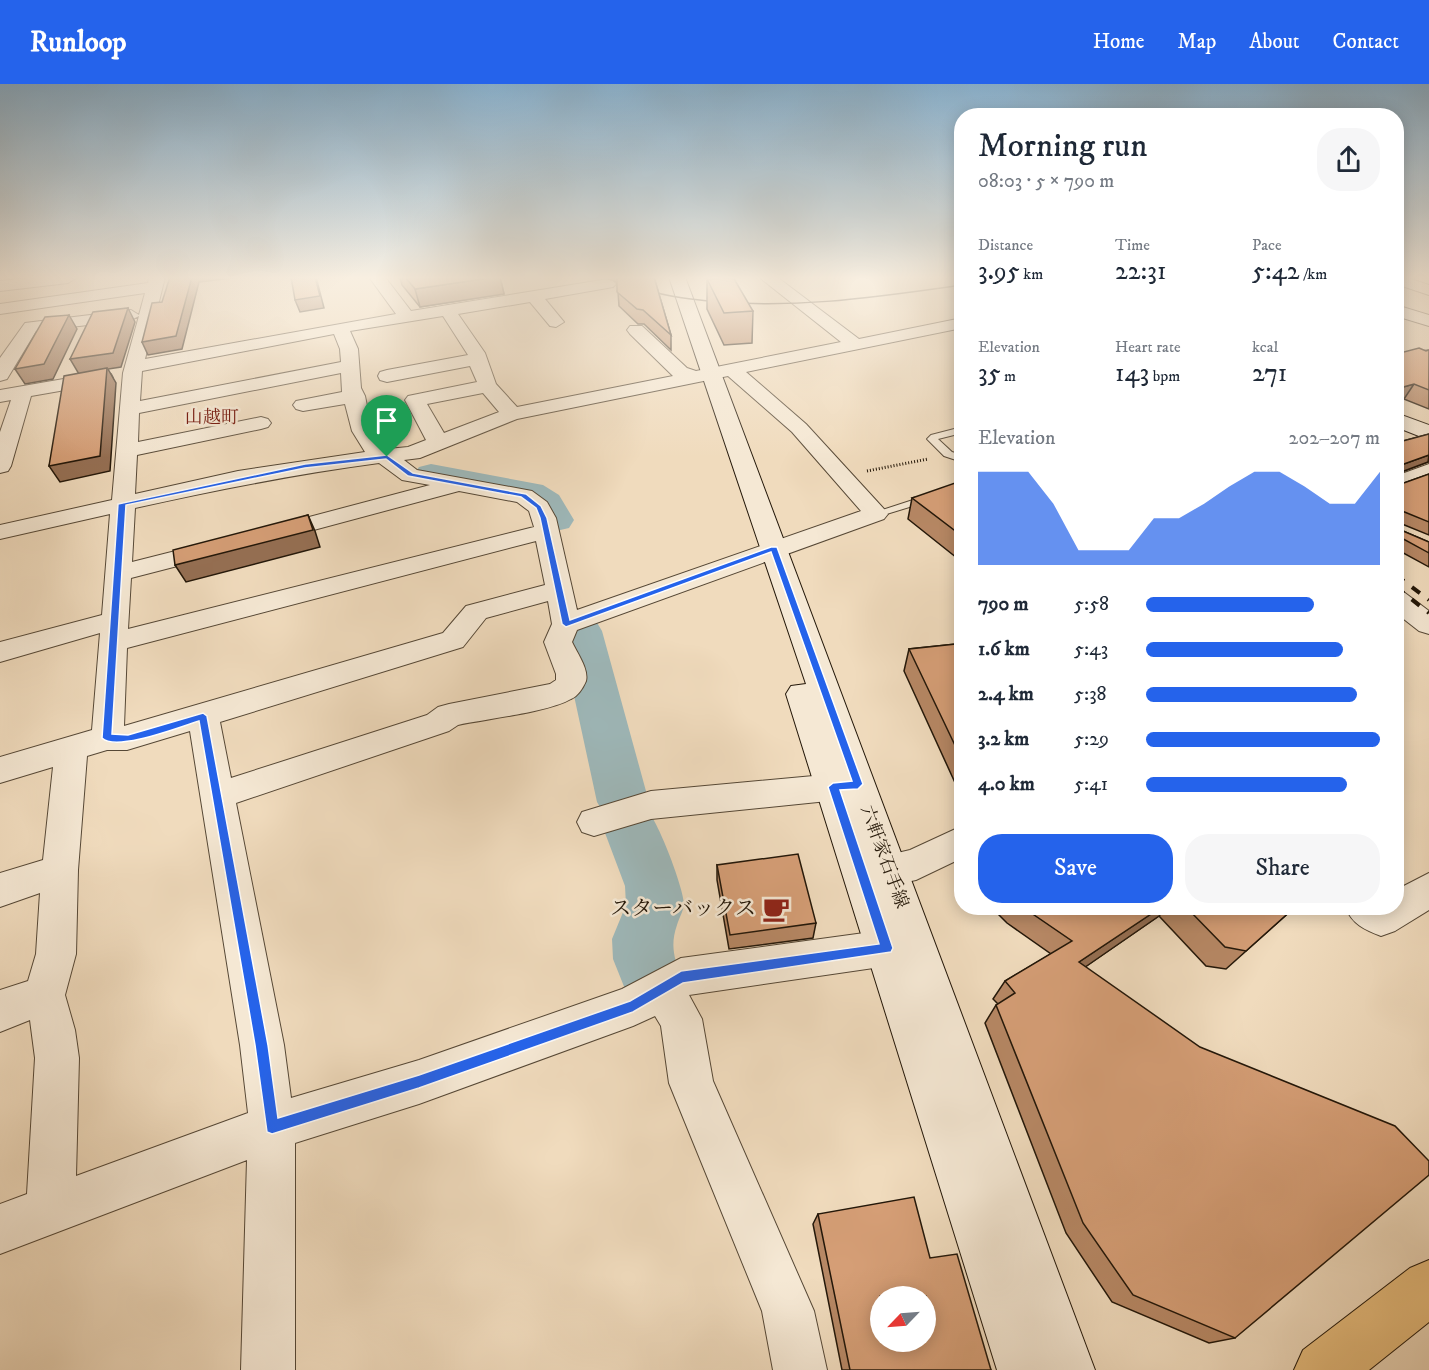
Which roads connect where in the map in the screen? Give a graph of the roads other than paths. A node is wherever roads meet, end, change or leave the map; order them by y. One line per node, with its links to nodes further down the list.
1 (24, 337): 15 (street)
2 (142, 337): 14 (street)
3 (296, 337): 14 (street)
4 (344, 337): 13 (street)
5 (464, 337): 12 (street)
6 (643, 337): 16 (street)
7 (695, 337): 16 (main road, 六軒家石手線)
8 (700, 337): 16 (main road, 六軒家石手線)
9 (846, 337): 11 (street)
10 (901, 337): 11 (street)
11 (856, 345): 16 (street)
12 (478, 359): 17 (street); 18 (street)
13 (350, 366): 21 (street); 23 (street)
14 (133, 370): 19 (street); 23 (street)
15 (0, 375)
16 (714, 375): 24 (street); 39 (street); 42 (main road, 六軒家石手線)
17 (387, 376)
18 (488, 386): 24 (street); 29 (street)
19 (23, 392): 20 (street); 33 (street)
20 (0, 396)
21 (354, 396): 22 (street); 31 (street)
22 (303, 405)
23 (129, 409): 30 (street)
24 (512, 414): 29 (street)
25 (1404, 422): 28 (main road)
26 (261, 423): 30 (street)
27 (954, 432): 32 (lane)
28 (1429, 433)
29 (438, 442): 31 (street)
30 (126, 451): 38 (street)
31 (387, 457): 36 (street); 38 (street)
32 (954, 458)
33 (0, 466)
34 (1429, 471): 35 (street)
35 (1404, 481)
36 (459, 485): 40 (street); 43 (street)
37 (954, 490): 39 (lane)
38 (122, 504): 41 (street); 43 (street)
39 (876, 514): 42 (street)
40 (546, 531): 44 (street); 46 (street)
41 (0, 532)
42 (765, 552): 45 (street); 51 (main road, 六軒家石手線)
43 (117, 574): 46 (street)
44 (559, 591): 45 (street); 48 (street)
45 (566, 624): 52 (street)
46 (114, 631): 47 (street); 49 (street)
47 (0, 652)
48 (203, 716): 49 (street); 52 (street)
49 (89, 744): 50 (street); 55 (street)
50 (0, 770)
51 (846, 786): 53 (street); 56 (main road, 六軒家石手線)
52 (217, 796): 64 (street)
53 (594, 822)
54 (954, 845): 56 (street)
55 (60, 870): 57 (street); 62 (street)
56 (876, 873): 60 (main road, 六軒家石手線)
57 (0, 890)
58 (1429, 890): 59 (street)
59 (1404, 905)
60 (901, 946): 61 (street); 70 (main road, 六軒家石手線); 71 (main road, 六軒家石手線)
61 (661, 990): 64 (street); 69 (street)
62 (44, 995): 63 (street); 65 (street)
63 (0, 1011)
64 (272, 1127): 65 (street); 68 (street)
65 (51, 1208): 66 (street)
66 (0, 1229)
67 (1429, 1287): 72 (main road)
68 (268, 1370)
69 (800, 1370)
70 (1026, 1370)
71 (1066, 1370)
72 (1323, 1370)

